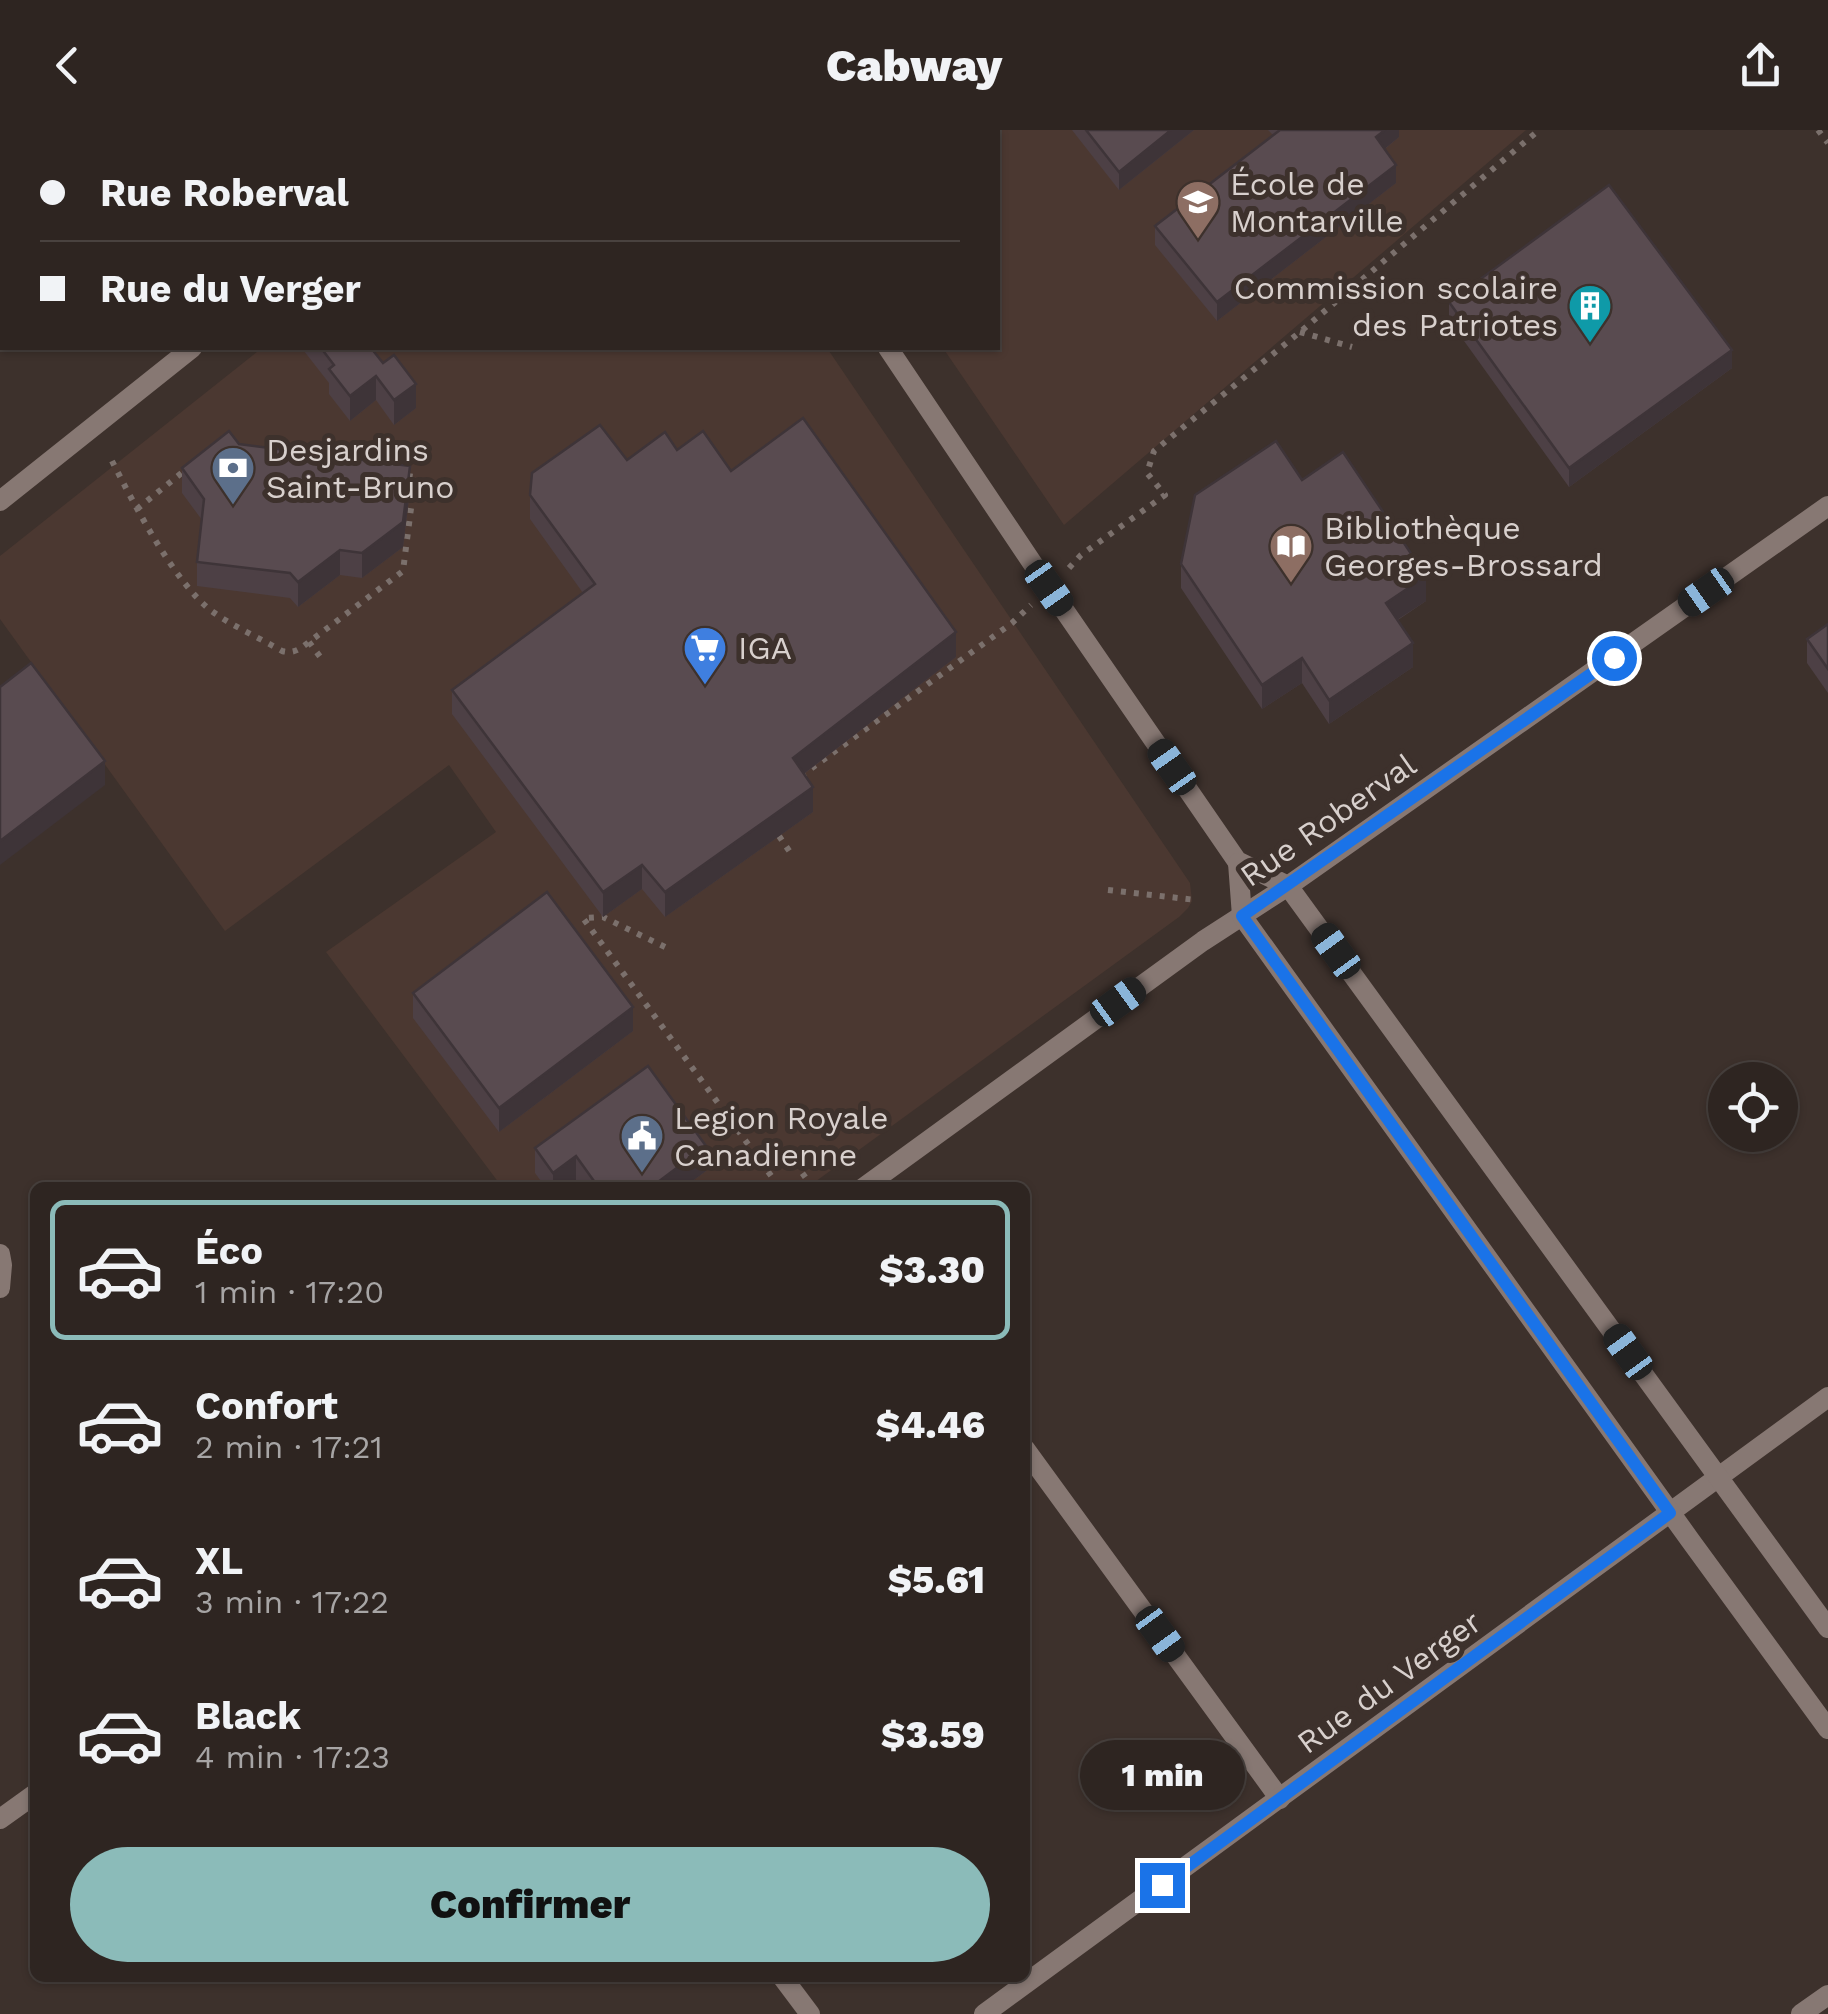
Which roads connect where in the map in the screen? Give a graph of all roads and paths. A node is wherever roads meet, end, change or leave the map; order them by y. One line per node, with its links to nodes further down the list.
1 (1539, 130): 4 (path)
2 (1818, 130): 3 (path)
3 (1828, 143)
4 (1300, 332): 5 (path); 14 (path)
5 (1352, 347)
6 (189, 350): 11 (street)
7 (889, 350): 14 (street)
8 (112, 461): 13 (path)
9 (193, 464): 13 (path)
10 (397, 474): 16 (path)
11 (0, 501)
12 (1828, 506): 22 (street, Rue Roberval)
13 (137, 508): 16 (path)
14 (1049, 588): 21 (street)
15 (1012, 623): 18 (path)
16 (309, 642): 17 (path)
17 (321, 658)
18 (793, 782)
19 (778, 836): 20 (path)
20 (792, 855)
21 (1238, 863): 22 (street); 25 (street)
22 (1288, 886): 25 (street, Rue Roberval); 35 (street)
23 (1108, 890): 24 (path)
24 (1196, 900)
25 (1242, 916): 30 (street, Rue Roberval); 36 (street)
26 (665, 947): 27 (path)
27 (766, 1169): 28 (path); 29 (path)
28 (776, 1182)
29 (809, 1182)
30 (871, 1182)
31 (0, 1254): 32 (street)
32 (0, 1288)
33 (1828, 1397): 35 (street, Rue du Verger)
34 (1030, 1456): 40 (street)
35 (1718, 1477): 36 (street, Rue du Verger); 37 (street)
36 (1670, 1513): 38 (street); 40 (street, Rue du Verger)
37 (1828, 1628)
38 (1828, 1729)
39 (30, 1798): 41 (street)
40 (1280, 1798): 42 (street, Rue du Verger)
41 (0, 1820)
42 (1030, 1980)
43 (786, 1982): 46 (street)
44 (1028, 1982): 47 (street, Rue du Verger)
45 (1828, 1995): 48 (street)
46 (810, 2014)
47 (984, 2014)
48 (1801, 2014)

